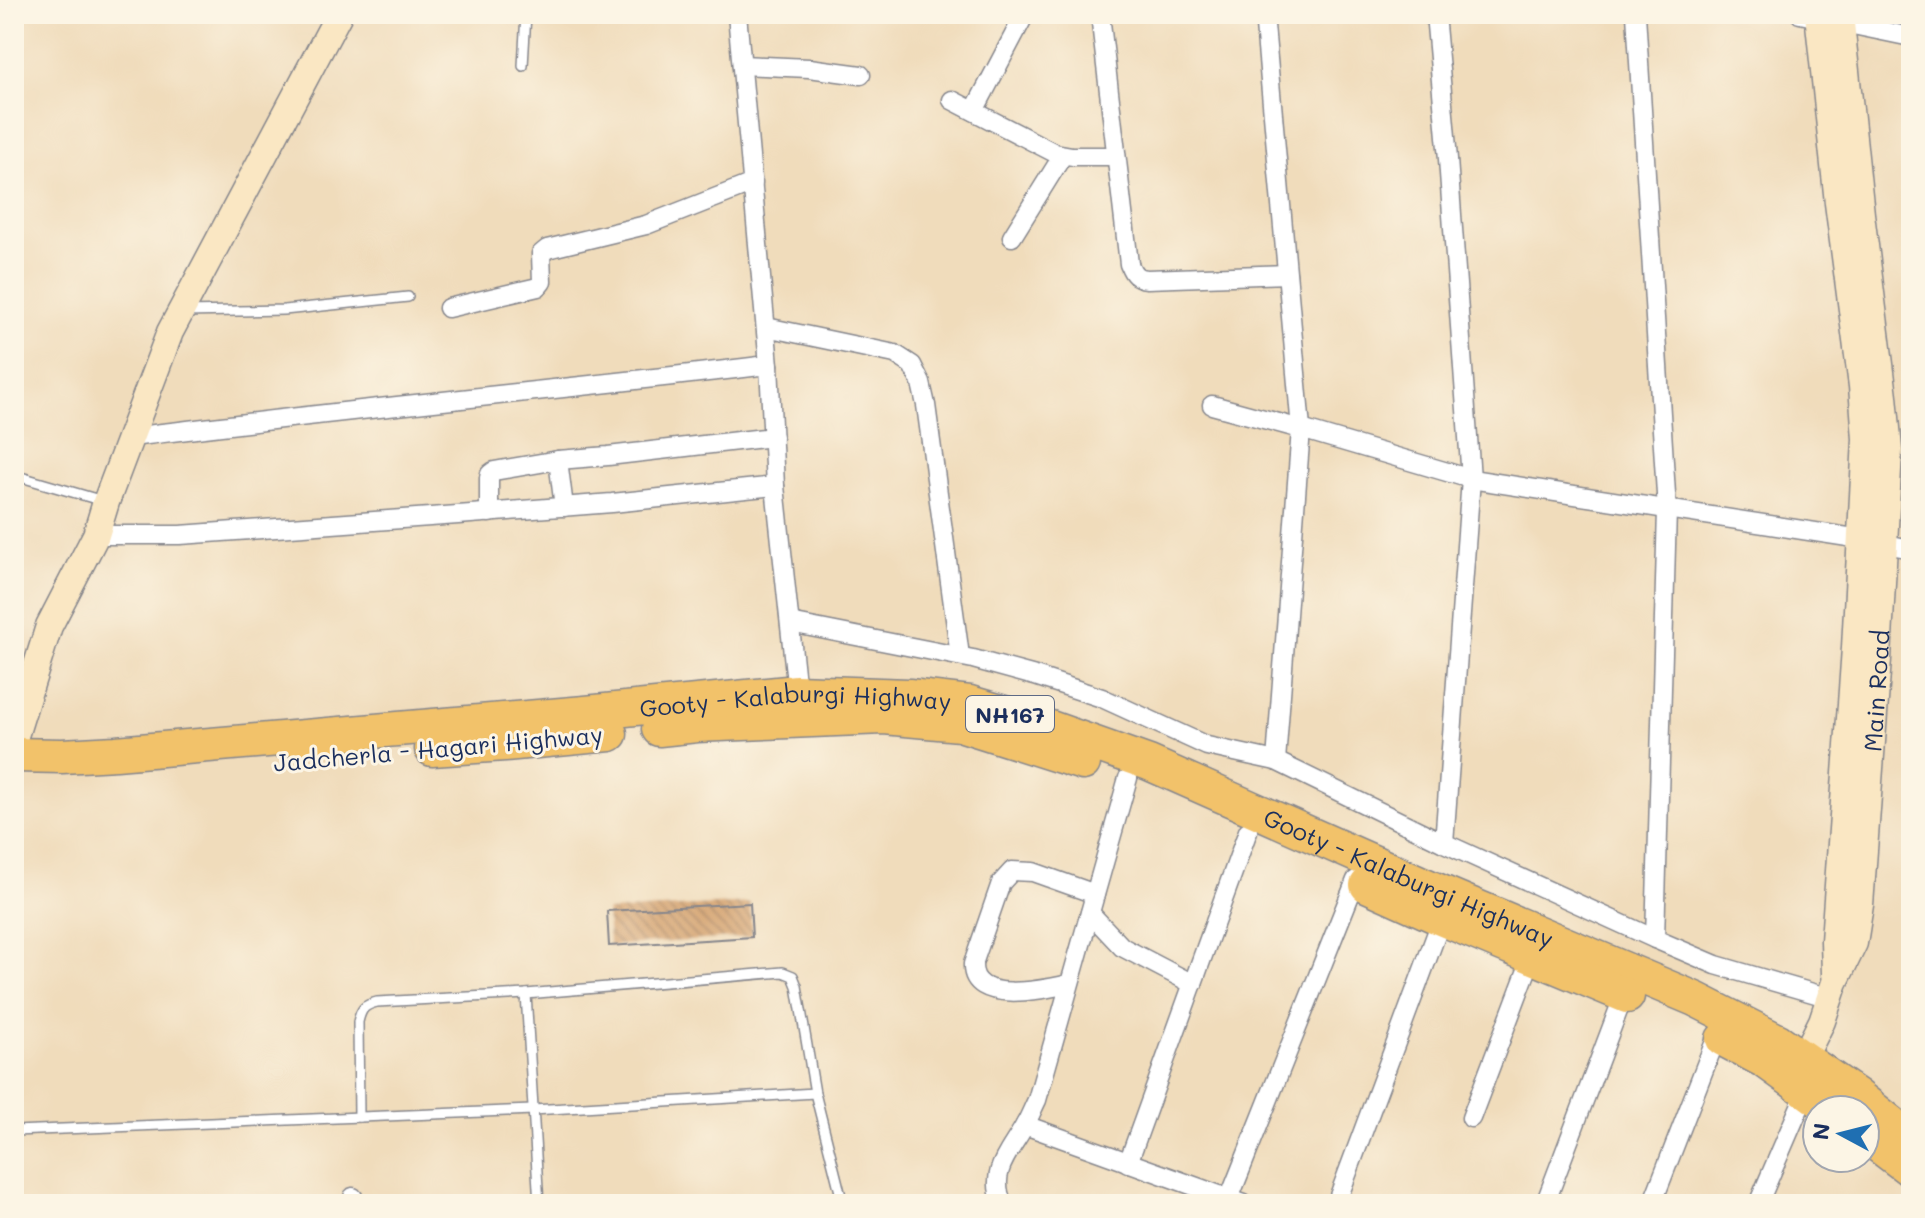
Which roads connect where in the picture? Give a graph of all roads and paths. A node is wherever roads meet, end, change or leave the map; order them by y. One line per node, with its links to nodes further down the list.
1 (339, 14): 23 (street)
2 (526, 14): 12 (lane)
3 (737, 14): 11 (street)
4 (1025, 14): 15 (street)
5 (1100, 14): 17 (street)
6 (1264, 14): 20 (street)
7 (1435, 14): 32 (street)
8 (1636, 14): 36 (street)
9 (1823, 16): 10 (street); 39 (street, Main Road)
10 (1911, 37)
11 (742, 65): 13 (street); 18 (street)
12 (523, 66)
13 (861, 75)
14 (952, 100): 15 (street)
15 (974, 111): 16 (street)
16 (1063, 155): 17 (street); 19 (street)
17 (1116, 156): 20 (street)
18 (753, 183): 22 (street); 24 (street)
19 (1012, 237)
20 (1287, 274): 27 (street)
21 (408, 297): 23 (lane)
22 (448, 308)
23 (180, 313): 28 (street)
24 (766, 327): 25 (street); 42 (street)
25 (769, 365): 28 (street); 29 (street)
26 (1212, 405): 27 (street)
27 (1301, 429): 32 (street); 46 (street)
28 (131, 437): 34 (street)
29 (773, 437): 30 (street); 33 (street)
30 (558, 460): 35 (street); 37 (street)
31 (14, 475): 34 (lane)
32 (1471, 479): 36 (street); 50 (street)
33 (775, 486): 35 (street); 41 (street)
34 (106, 502): 38 (street)
35 (564, 507): 37 (street)
36 (1667, 510): 39 (street); 55 (street)
37 (489, 513): 38 (street)
38 (96, 535): 44 (street)
39 (1873, 542): 40 (street); 59 (street, Main Road)
40 (1911, 549)
41 (790, 623): 42 (street); 43 (street)
42 (960, 656): 46 (street)
43 (797, 692): 45 (highway, Gooty - Kalaburgi Highway / NH167); 63 (highway, Gooty - Kalaburgi Highway / NH167)
44 (14, 739)
45 (14, 755)
46 (1276, 761): 50 (street)
47 (1128, 778): 48 (highway, Jadcherla - Hagari Highway / NH167); 49 (highway, Jadcherla - Hagari Highway / NH167); 52 (street)
48 (14, 779)
49 (1248, 831): 51 (highway, Jadcherla - Hagari Highway / NH167); 58 (street)
50 (1444, 843): 55 (street)
51 (1356, 880): 54 (highway, Jadcherla - Hagari Highway / NH167); 74 (street)
52 (1095, 894): 53 (street); 57 (street)
53 (1090, 913): 57 (street); 58 (street)
54 (1442, 919): 56 (highway, Jadcherla - Hagari Highway / NH167); 78 (street)
55 (1655, 939): 59 (street)
56 (1532, 957): 61 (highway, Jadcherla - Hagari Highway / NH167); 67 (street)
57 (1069, 984): 68 (street)
58 (1193, 984): 72 (street)
59 (1833, 990): 63 (street, Main Road)
60 (526, 994): 64 (lane); 65 (lane); 66 (lane)
61 (1624, 995): 62 (highway, Jadcherla - Hagari Highway / NH167); 79 (street)
62 (1717, 1036): 63 (highway, Jadcherla - Hagari Highway / NH167); 80 (street)
63 (1809, 1085): 70 (highway, Gooty - Kalaburgi Highway / NH167); 81 (street)
64 (815, 1093): 65 (lane); 76 (lane)
65 (533, 1110): 66 (lane); 75 (lane)
66 (359, 1117): 69 (lane)
67 (1471, 1118)
68 (1025, 1125): 72 (street); 77 (street)
69 (14, 1131)
70 (1911, 1139)
71 (1881, 1147): 73 (highway)
72 (1128, 1163): 74 (street)
73 (1911, 1170)
74 (1234, 1202)
75 (539, 1204)
76 (843, 1204)
77 (1003, 1204)
78 (1336, 1204)
79 (1545, 1204)
80 (1652, 1204)
81 (1758, 1204)

